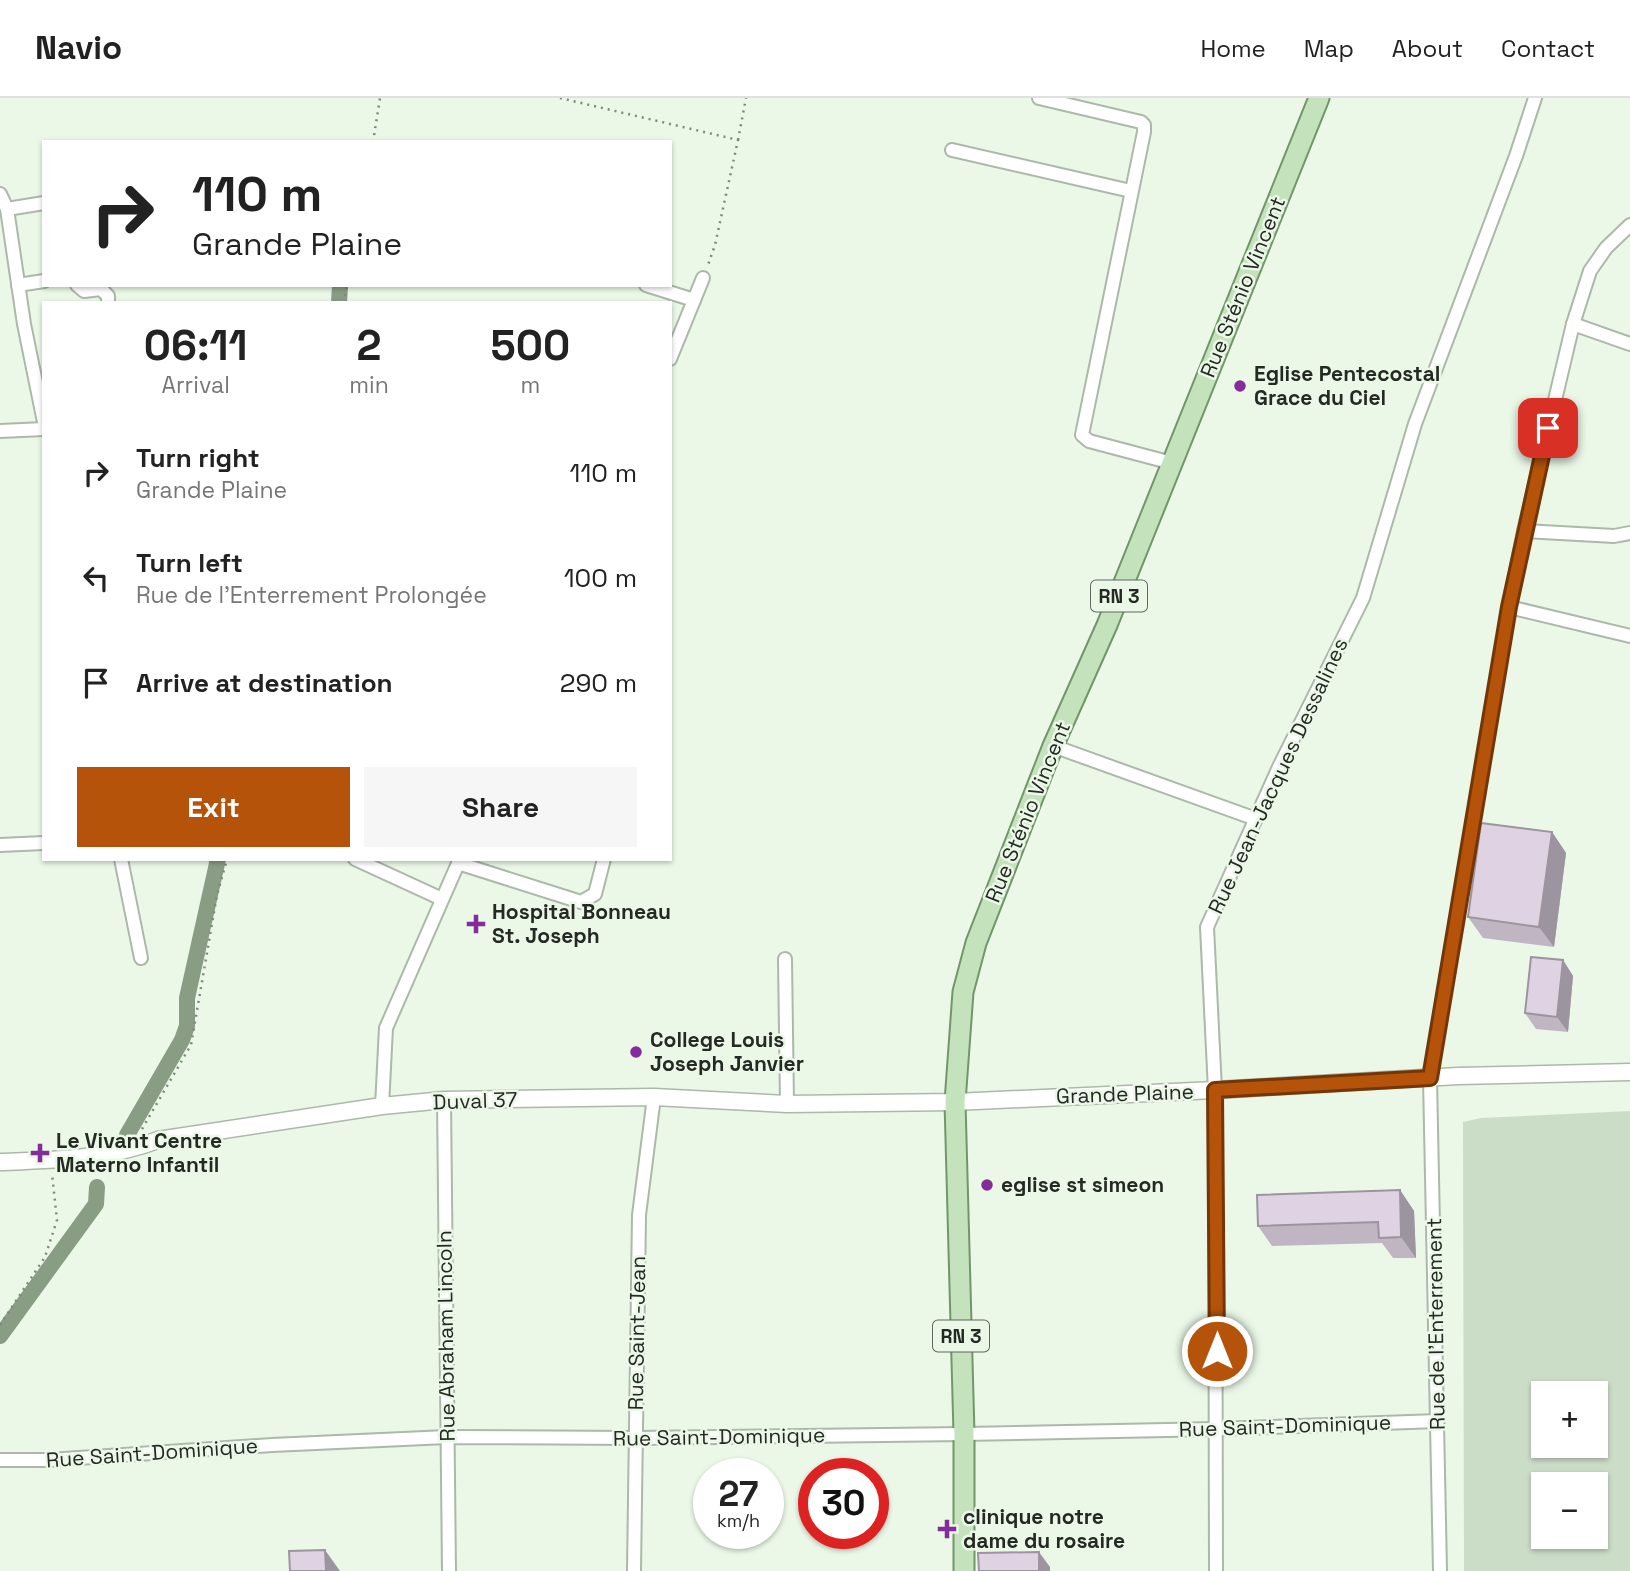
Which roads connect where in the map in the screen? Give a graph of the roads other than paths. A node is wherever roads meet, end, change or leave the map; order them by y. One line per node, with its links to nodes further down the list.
1 (1039, 98): 5 (street)
2 (1319, 98): 23 (main road, Rue Sténio Vincent / RN 3)
3 (1535, 98): 29 (street, Rue Jean-Jacques Dessalines)
4 (952, 150): 5 (street)
5 (1130, 191): 23 (street)
6 (0, 194): 8 (street)
7 (42, 203): 8 (street)
8 (7, 209): 12 (street)
9 (1630, 225): 17 (street, Rue de l'Enterrement)
10 (703, 278): 15 (street)
11 (42, 281): 12 (street)
12 (18, 285): 20 (street)
13 (79, 287): 16 (street)
14 (652, 287): 15 (street)
15 (694, 300): 19 (street)
16 (108, 301)
17 (1573, 324): 18 (street); 24 (street, Rue de l'Enterrement)
18 (1630, 344)
19 (672, 354)
20 (42, 411)
21 (42, 429): 22 (street)
22 (0, 431)
23 (1172, 463): 28 (main road, Rue Sténio Vincent / RN 3)
24 (1524, 531): 25 (street); 26 (street, Rue de l'Enterrement)
25 (1630, 533)
26 (1509, 607): 27 (street); 40 (street, Rue de l'Enterrement)
27 (1630, 636)
28 (1053, 746): 29 (street); 44 (main road, Rue Sténio Vincent / RN 3)
29 (1256, 819): 41 (street, Rue Jean-Jacques Dessalines)
30 (42, 843): 31 (street)
31 (0, 845)
32 (121, 861): 37 (street)
33 (359, 861): 36 (street)
34 (459, 861): 35 (street); 36 (street)
35 (603, 861)
36 (442, 899): 46 (street)
37 (141, 958)
38 (785, 960): 45 (street)
39 (1630, 1072): 40 (street, Grande Plaine)
40 (1430, 1078): 41 (street, Grande Plaine); 48 (street, Rue de l'Enterrement)
41 (1215, 1090): 44 (street, Grande Plaine); 49 (street, Rue Jean-Jacques Dessalines)
42 (654, 1097): 43 (street, Duval 37); 45 (street, Duval 37); 52 (street, Rue Saint-Jean)
43 (444, 1100): 46 (street, Duval 37); 51 (street, Rue Abraham Lincoln)
44 (955, 1102): 45 (street, Duval 37); 50 (main road, Rue Sténio Vincent / RN 3)
45 (787, 1104)
46 (382, 1106): 47 (street, Duval 37)
47 (0, 1162)
48 (1438, 1421): 49 (street, Rue Saint-Dominique); 58 (street, Rue de l'Enterrement)
49 (1217, 1429): 50 (street, Rue Saint-Dominique); 57 (street, Rue Jean-Jacques Dessalines)
50 (964, 1434): 52 (street, Rue Saint-Dominique); 56 (main road, Rue Sténio Vincent / RN 3)
51 (447, 1437): 52 (street, Rue Saint-Dominique); 53 (street, Rue Saint-Dominique); 54 (street, Rue Abraham Lincoln)
52 (635, 1438): 55 (street, Rue Saint-Jean)
53 (0, 1460)
54 (449, 1571)
55 (634, 1571)
56 (964, 1571)
57 (1216, 1571)
58 (1440, 1571)

